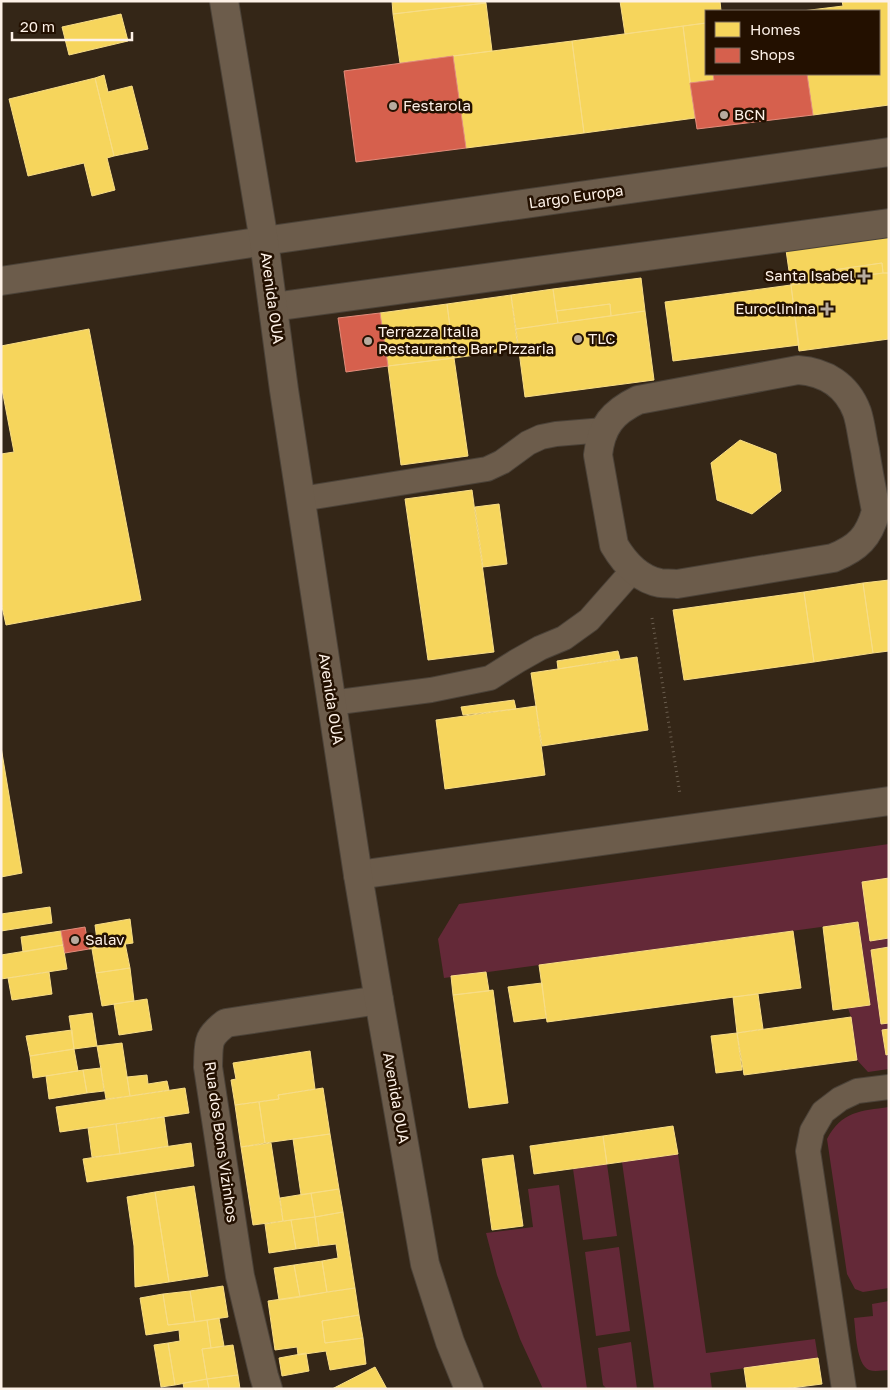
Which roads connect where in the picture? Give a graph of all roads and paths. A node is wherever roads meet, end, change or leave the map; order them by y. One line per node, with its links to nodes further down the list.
1 (224, 1): 4 (street, Avenida OUA)
2 (889, 152): 4 (street, Largo Europa)
3 (889, 222): 6 (street)
4 (264, 241): 5 (street, Largo Europa); 6 (street, Avenida OUA)
5 (1, 281)
6 (273, 308): 9 (street, Avenida OUA)
7 (604, 430): 8 (street); 9 (lane); 10 (street)
8 (880, 485): 10 (street)
9 (301, 499): 11 (street, Avenida OUA)
10 (640, 574): 11 (lane); 13 (path)
11 (332, 703): 14 (street, Avenida OUA)
12 (889, 801): 13 (street)
13 (685, 830): 14 (street)
14 (358, 875): 15 (street, Avenida OUA)
15 (378, 1000): 17 (street, Rua dos Bons Vizinhos); 18 (street, Avenida OUA)
16 (889, 1086): 19 (lane)
17 (268, 1389)
18 (469, 1389)
19 (844, 1389)

